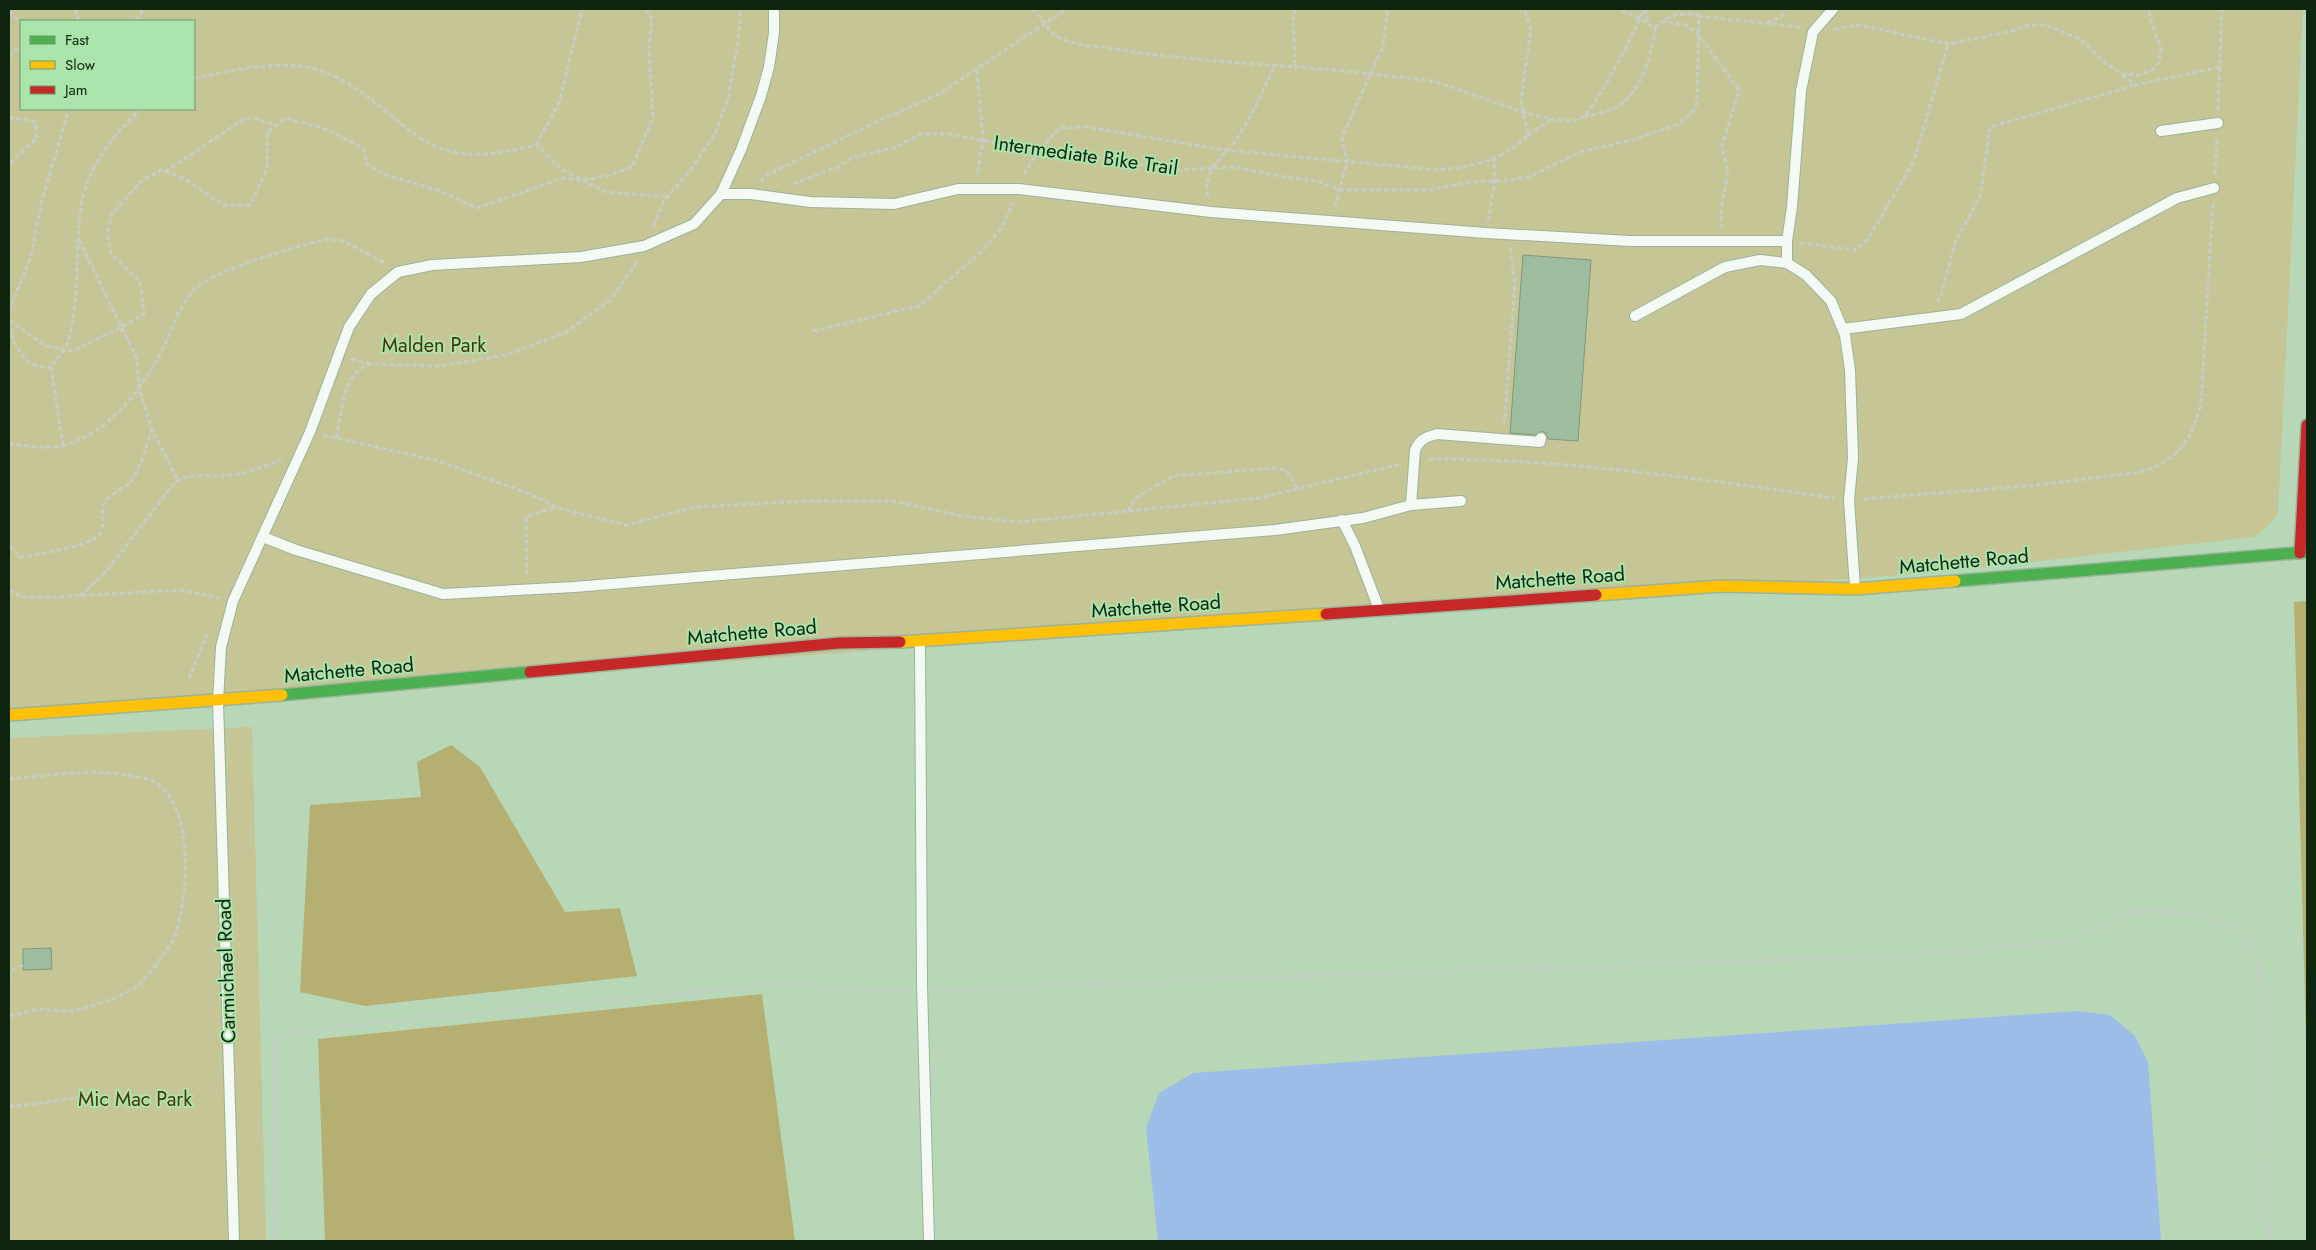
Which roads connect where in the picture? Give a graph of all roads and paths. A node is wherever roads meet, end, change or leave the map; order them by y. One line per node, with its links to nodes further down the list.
1 (144, 9): 18 (path)
2 (582, 9): 49 (path)
3 (646, 9): 57 (path)
4 (774, 9): 63 (lane)
5 (1032, 9): 23 (path)
6 (1067, 9): 23 (path)
7 (1298, 9): 31 (path)
8 (1388, 9): 34 (path)
9 (1524, 9): 40 (path)
10 (1618, 9): 17 (path)
11 (1644, 9): 17 (path); 21 (path)
12 (1786, 9): 22 (path)
13 (1833, 9): 24 (lane)
14 (2150, 9): 35 (path)
15 (9, 11): 20 (path)
16 (1699, 16): 19 (path); 22 (path); 26 (path, Intermediate Bike Trail)
17 (1640, 18): 21 (path); 43 (path)
18 (137, 20)
19 (1661, 21): 25 (path); 26 (path)
20 (20, 22)
21 (1648, 23): 25 (path)
22 (1767, 23): 24 (path)
23 (1044, 26): 30 (path); 33 (path)
24 (1816, 28): 27 (path); 73 (lane)
25 (1655, 30): 43 (path)
26 (1698, 34): 58 (path, Intermediate Bike Trail); 72 (path)
27 (1948, 44): 35 (path); 73 (path)
28 (20, 45): 29 (path)
29 (9, 57)
30 (1276, 64): 31 (path); 50 (path)
31 (1295, 65): 34 (path)
32 (2221, 67): 37 (path)
33 (977, 69): 48 (path); 64 (path)
34 (1370, 74): 40 (path); 53 (path)
35 (2122, 74): 37 (path)
36 (195, 78): 49 (path)
37 (2136, 85): 78 (path)
38 (69, 110): 76 (path)
39 (140, 110): 71 (path)
40 (1524, 111): 42 (path); 47 (path)
41 (9, 117): 54 (path)
42 (1553, 118): 43 (path); 47 (path)
43 (1580, 119)
44 (2218, 123): 46 (lane)
45 (276, 126): 56 (path); 56 (path); 57 (path)
46 (2161, 131)
47 (1528, 135): 52 (path)
48 (983, 140): 51 (path, Intermediate Bike Trail); 60 (path); 66 (path, Intermediate Bike Trail)
49 (536, 145): 57 (path)
50 (1225, 150): 51 (path); 53 (path); 55 (path)
51 (1038, 151): 55 (path, Intermediate Bike Trail); 61 (path)
52 (1494, 159): 53 (path); 58 (path)
53 (1348, 161): 62 (path)
54 (9, 164)
55 (1213, 168): 62 (path, Intermediate Bike Trail); 67 (path)
56 (165, 172): 81 (path)
57 (583, 180): 65 (path)
58 (1495, 182): 62 (path, Intermediate Bike Trail); 69 (path)
59 (2214, 188): 78 (lane)
60 (975, 189): 61 (lane); 66 (lane)
61 (1019, 190): 67 (lane); 83 (path)
62 (1341, 190): 68 (path)
63 (721, 194): 64 (lane); 75 (lane)
64 (751, 194): 66 (lane)
65 (668, 196)
66 (765, 196)
67 (1211, 212): 68 (lane)
68 (1330, 222): 69 (lane)
69 (1486, 233): 70 (lane)
70 (1508, 234): 72 (lane); 90 (path)
71 (78, 239): 81 (path); 84 (path)
72 (1722, 241): 73 (lane)
73 (1787, 241): 74 (lane)
74 (1787, 263): 77 (lane); 82 (lane)
75 (398, 272): 86 (path); 101 (lane, Carmichael Road)
76 (9, 312)
77 (1635, 316)
78 (1925, 319): 82 (lane)
79 (9, 320): 84 (path)
80 (9, 326): 85 (path)
81 (120, 328): 84 (path); 86 (path)
82 (1843, 329): 105 (lane)
83 (813, 331)
84 (63, 350): 85 (path)
85 (51, 367): 92 (path)
86 (139, 388): 88 (path); 92 (path)
87 (2307, 425): 103 (main road)
88 (152, 430): 94 (path); 102 (path)
89 (1541, 438): 90 (lane)
90 (1502, 439): 97 (lane)
91 (9, 443): 92 (path)
92 (64, 446)
93 (286, 458): 94 (path)
94 (178, 480): 107 (path)
95 (1298, 489): 99 (path)
96 (1461, 501): 97 (lane)
97 (1411, 505): 100 (lane)
98 (556, 507): 104 (path)
99 (1127, 512)
100 (1342, 520): 104 (lane); 109 (lane)
101 (263, 537): 104 (lane); 108 (lane, Carmichael Road)
102 (9, 546)
103 (2304, 552): 105 (main road, Matchette Road)
104 (527, 589)
105 (1855, 589): 109 (main road, Matchette Road)
106 (9, 590): 107 (path)
107 (80, 596): 108 (path)
108 (233, 601): 111 (lane, Carmichael Road)
109 (1380, 610): 110 (main road, Matchette Road)
110 (920, 642): 111 (main road, Matchette Road); 116 (lane)
111 (218, 701): 112 (main road, Matchette Road); 120 (lane, Carmichael Road)
112 (9, 715)
113 (9, 779): 117 (path)
114 (23, 965): 115 (path)
115 (9, 978)
116 (922, 992): 121 (path); 122 (lane); 123 (path)
117 (9, 1016)
118 (78, 1098): 119 (path)
119 (9, 1107)
120 (234, 1241)
121 (273, 1241)
122 (929, 1241)
123 (2269, 1241)

